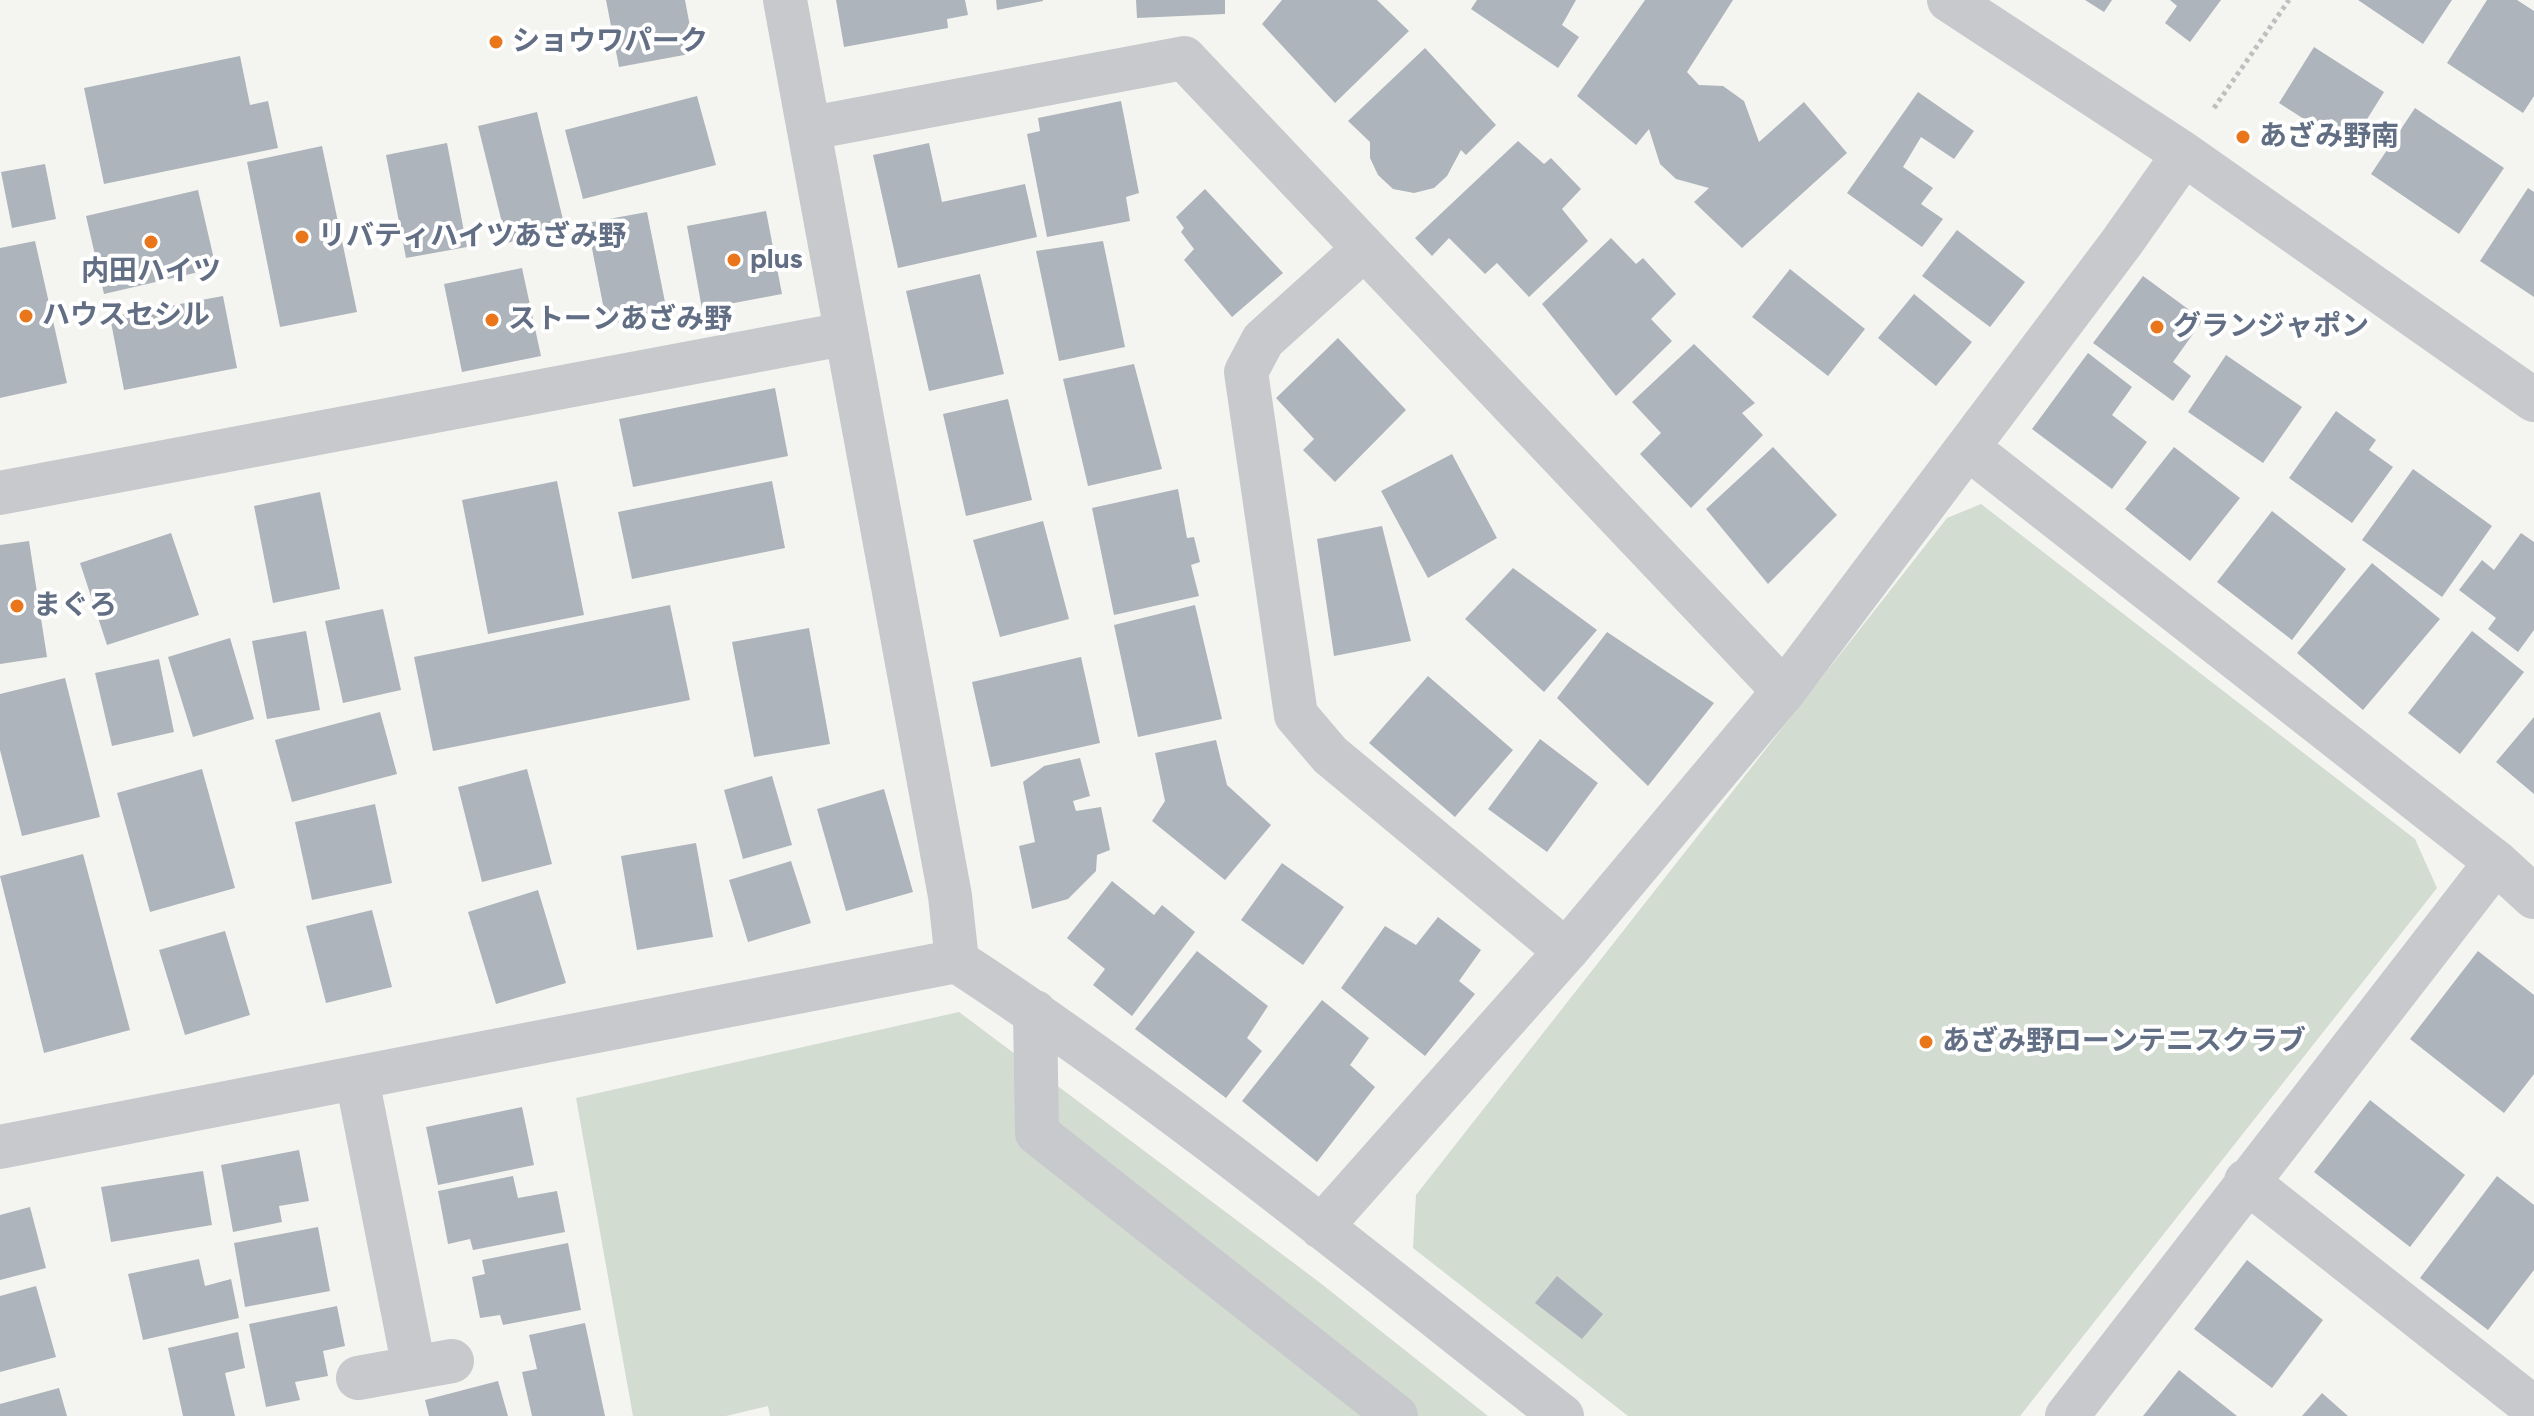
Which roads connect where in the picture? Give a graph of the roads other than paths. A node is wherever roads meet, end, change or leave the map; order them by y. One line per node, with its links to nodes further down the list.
1 (785, 0): 3 (street)
2 (1949, 0): 4 (street)
3 (811, 128): 5 (street); 6 (street)
4 (2184, 154): 7 (street); 8 (street)
5 (1364, 249): 10 (street); 13 (street)
6 (844, 334): 9 (street); 14 (street)
7 (2534, 400)
8 (1968, 448): 10 (street); 11 (street)
9 (0, 493)
10 (1784, 691): 13 (street)
11 (2496, 862): 12 (street); 18 (street)
12 (2534, 897)
13 (1566, 951): 19 (street)
14 (957, 961): 15 (street); 16 (street)
15 (1035, 1012): 19 (street); 22 (street)
16 (357, 1079): 17 (street); 20 (street)
17 (0, 1147)
18 (2246, 1181): 21 (street); 24 (street)
19 (1321, 1227): 23 (street)
20 (358, 1378)
21 (2534, 1408)
22 (1396, 1416)
23 (1562, 1416)
24 (2067, 1416)

